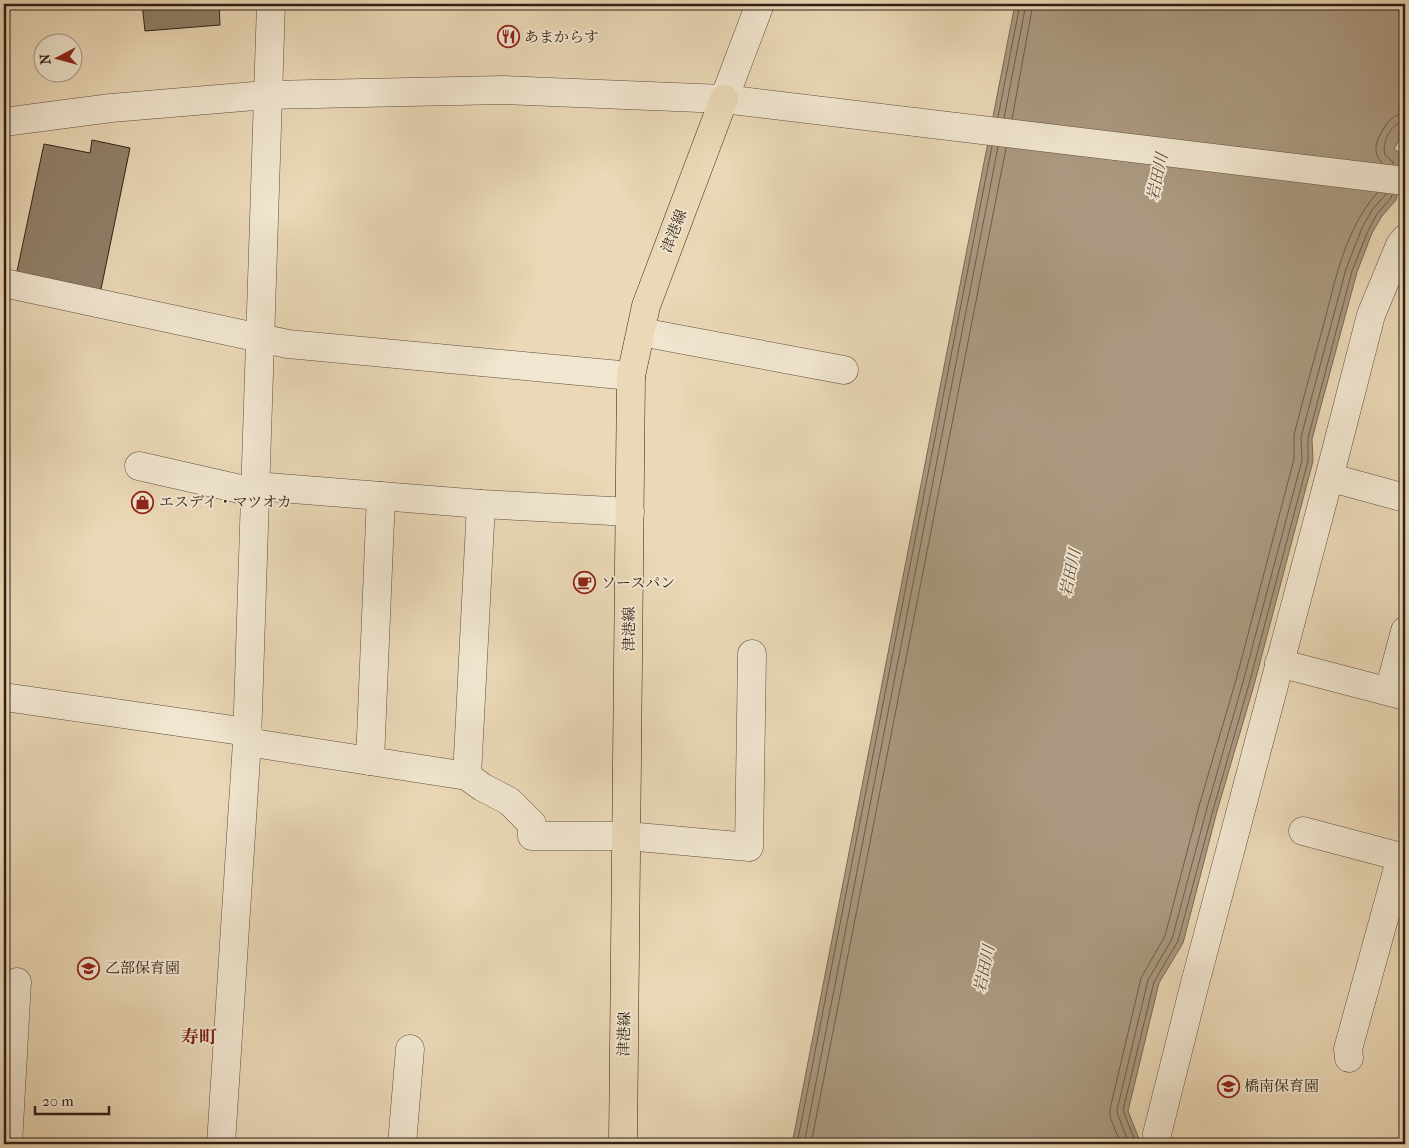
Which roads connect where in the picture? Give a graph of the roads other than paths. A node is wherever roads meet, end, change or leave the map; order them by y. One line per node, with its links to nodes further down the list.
1 (271, 4): 3 (street)
2 (760, 4): 4 (street)
3 (267, 95): 4 (street); 5 (street); 11 (street)
4 (724, 99): 6 (street); 10 (main road, 津港線)
5 (4, 122)
6 (1405, 181)
7 (1405, 239): 9 (street)
8 (4, 283): 11 (street)
9 (1394, 292): 23 (street)
10 (641, 332): 12 (street); 13 (main road, 津港線)
11 (260, 339): 13 (street); 16 (street)
12 (844, 370)
13 (631, 376): 20 (main road, 津港線)
14 (139, 466): 16 (street)
15 (1339, 480): 18 (street)
16 (255, 492): 17 (street); 26 (street)
17 (381, 496): 19 (street); 27 (street)
18 (1405, 498)
19 (481, 504): 20 (street); 28 (street)
20 (630, 512): 30 (main road, 津港線)
21 (1405, 631): 24 (street)
22 (752, 654): 30 (street)
23 (1279, 663): 24 (street); 39 (street)
24 (1397, 694)
25 (4, 697): 26 (street)
26 (248, 737): 27 (street); 36 (street)
27 (370, 761): 28 (street)
28 (467, 776): 30 (street)
29 (1303, 831): 31 (street)
30 (627, 836): 38 (main road, 津港線)
31 (1403, 857): 34 (street)
32 (17, 982): 35 (street)
33 (410, 1048): 37 (street)
34 (1348, 1058)
35 (8, 1144)
36 (221, 1144)
37 (402, 1144)
38 (623, 1144)
39 (1158, 1144)

